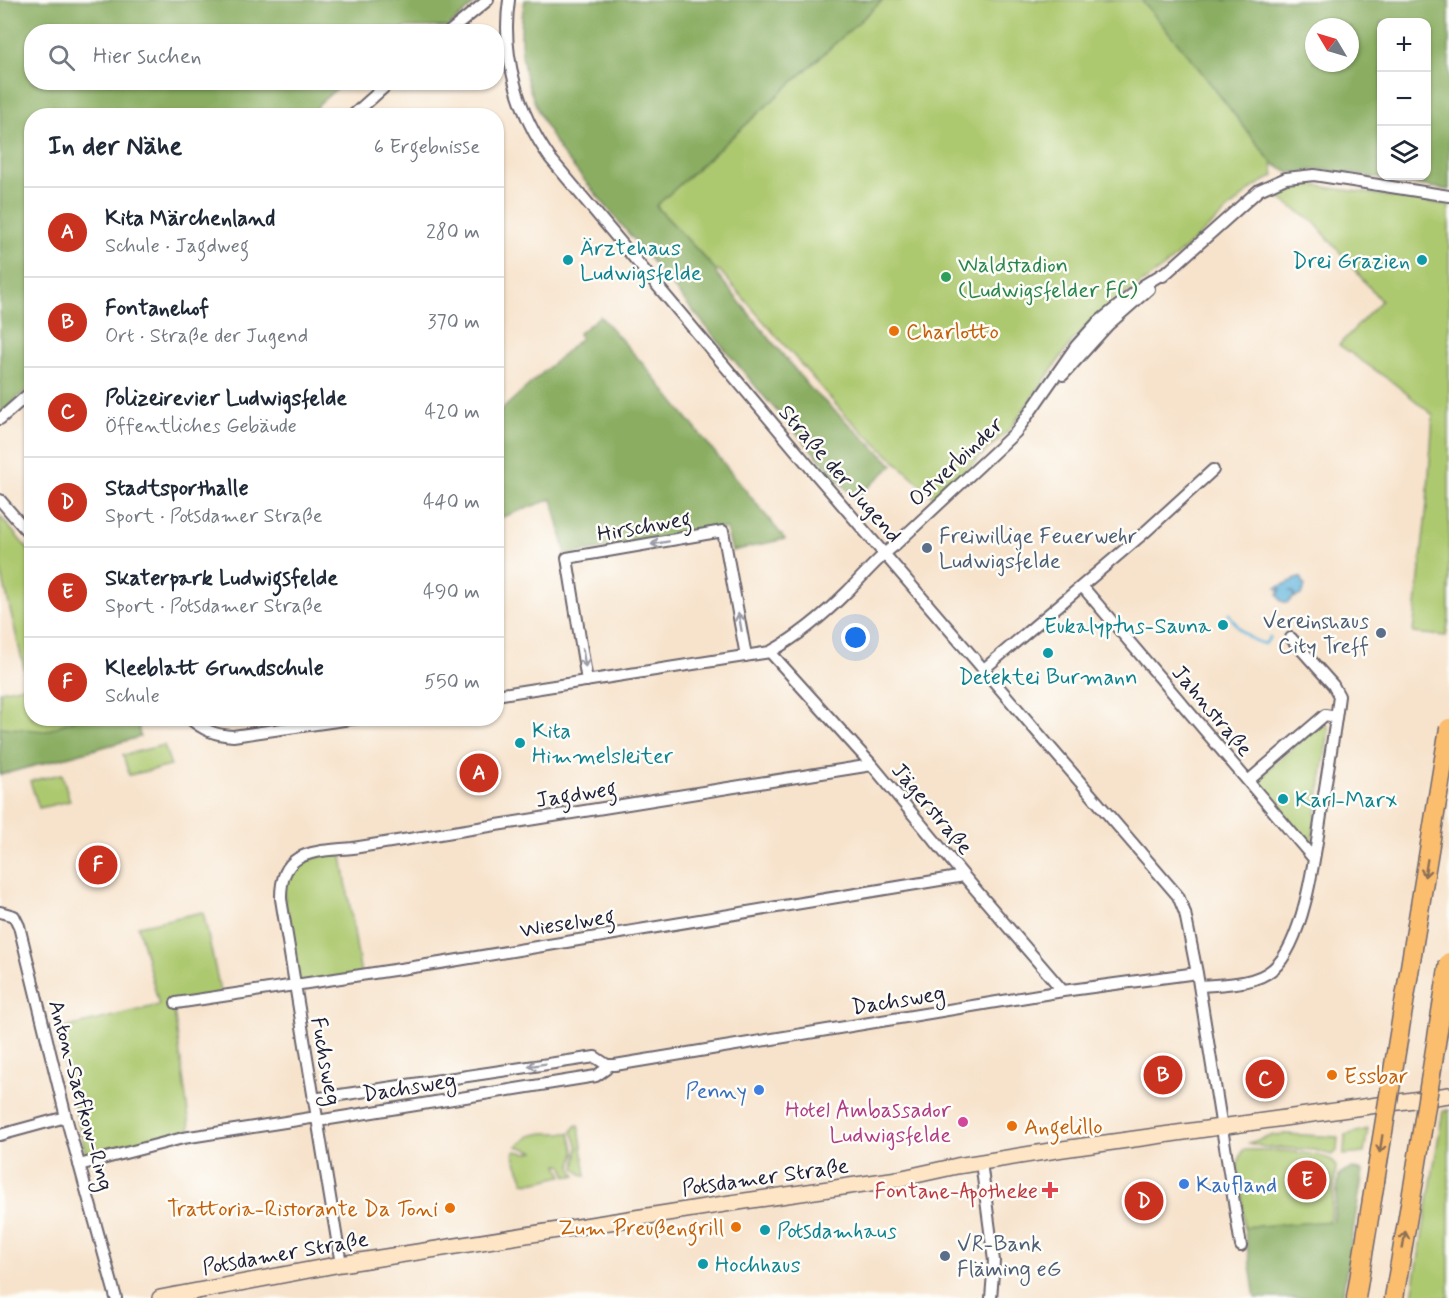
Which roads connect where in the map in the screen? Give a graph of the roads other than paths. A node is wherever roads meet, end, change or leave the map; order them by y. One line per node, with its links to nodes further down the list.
1 (488, 0): 3 (street)
2 (509, 0): 12 (street, Straße der Jugend)
3 (459, 24)
4 (381, 90): 5 (street)
5 (361, 108)
6 (1449, 196): 12 (street, Ostverbinder)
7 (24, 398): 8 (street)
8 (0, 418)
9 (1213, 470): 13 (street)
10 (0, 500): 11 (street)
11 (24, 528)
12 (885, 553): 15 (street); 17 (street, Straße der Jugend)
13 (1082, 586): 17 (street); 25 (street, Jahnstraße)
14 (1291, 639): 20 (street)
15 (770, 652): 16 (street); 24 (street, Jägerstraße)
16 (746, 656): 18 (street); 18 (street, Hirschweg, one-way to 18)
17 (984, 669): 31 (street, Straße der Jugend)
18 (587, 681): 19 (street)
19 (504, 694)
20 (1336, 717): 25 (street); 26 (street)
21 (198, 726): 22 (street)
22 (302, 726)
23 (1449, 728): 50 (highway, one-way to 50, bridge)
24 (872, 765): 27 (street, Jagdweg); 28 (street, Jägerstraße)
25 (1248, 781): 26 (street, Jahnstraße)
26 (1314, 859): 33 (street)
27 (288, 865): 32 (street, Fuchsweg)
28 (964, 876): 32 (street, Wieselweg); 34 (street, Jägerstraße)
29 (0, 912): 39 (street, Anton-Saefkow-Ring)
30 (1449, 962): 51 (highway, one-way to 30, bridge)
31 (1197, 973): 33 (street, Straße der Jugend); 34 (street, Dachsweg)
32 (295, 985): 35 (street, Wieselweg); 38 (street, Fuchsweg)
33 (1198, 986): 41 (street, Straße der Jugend)
34 (1063, 991): 36 (street, Dachsweg)
35 (176, 1003)
36 (607, 1065): 38 (street, Dachsweg, one-way to 38); 40 (street, Dachsweg)
37 (1449, 1095): 41 (main road, Potsdamer Straße)
38 (313, 1099): 40 (street, Fuchsweg)
39 (66, 1117): 42 (street); 44 (street, Anton-Saefkow-Ring)
40 (317, 1119): 44 (street, Dachsweg); 46 (street, Fuchsweg)
41 (1222, 1126): 43 (main road, Potsdamer Straße); 45 (street, Straße der Jugend)
42 (0, 1135)
43 (981, 1162): 46 (main road, Potsdamer Straße); 49 (street)
44 (79, 1165): 47 (street, Anton-Saefkow-Ring)
45 (1241, 1246)
46 (341, 1264): 48 (main road, Potsdamer Straße)
47 (116, 1298)
48 (160, 1298)
49 (991, 1298)
50 (1356, 1298)
51 (1394, 1298)

